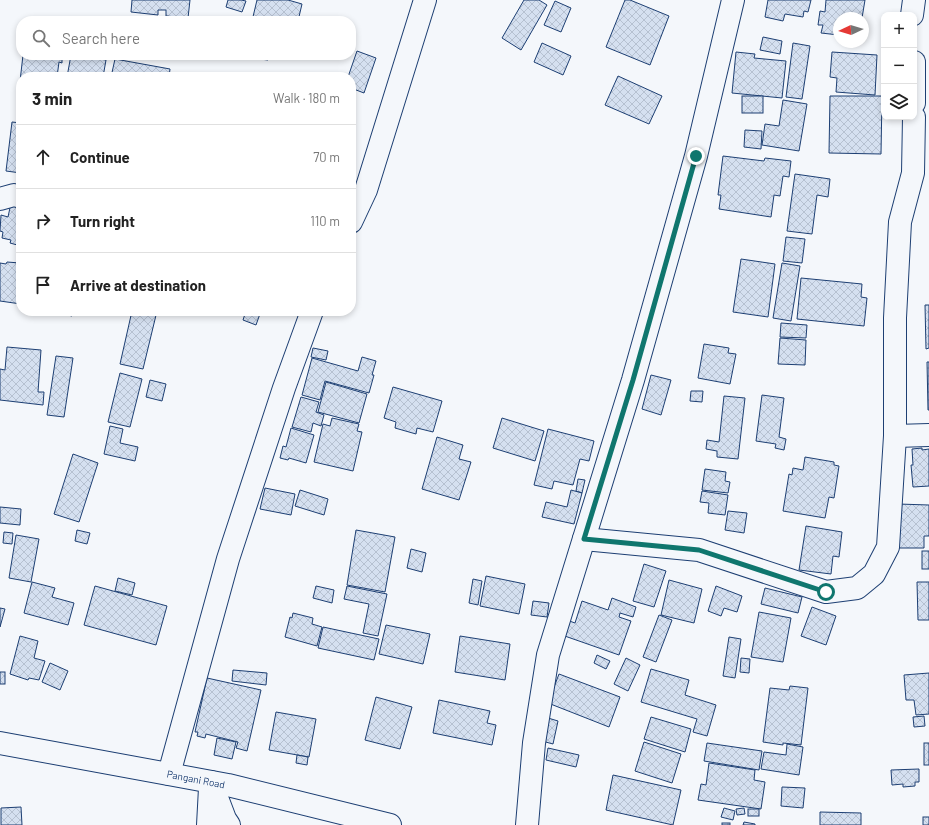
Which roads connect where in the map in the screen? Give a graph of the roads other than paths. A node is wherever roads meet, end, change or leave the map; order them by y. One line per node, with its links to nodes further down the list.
1 (425, 0): 8 (street)
2 (733, 0): 12 (street)
3 (914, 0): 4 (street)
4 (912, 12)
5 (914, 120): 11 (street)
6 (16, 196): 7 (street)
7 (0, 199)
8 (356, 211)
9 (310, 316): 14 (street)
10 (929, 434): 11 (street)
11 (895, 436): 12 (street)
12 (584, 539): 19 (street)
13 (0, 744): 14 (street, Pangani Road)
14 (169, 774): 15 (street, Pangani Road)
15 (211, 782): 16 (street); 17 (street); 18 (street, Pangani Road)
16 (208, 825)
17 (229, 825)
18 (390, 825)
19 (527, 825)

